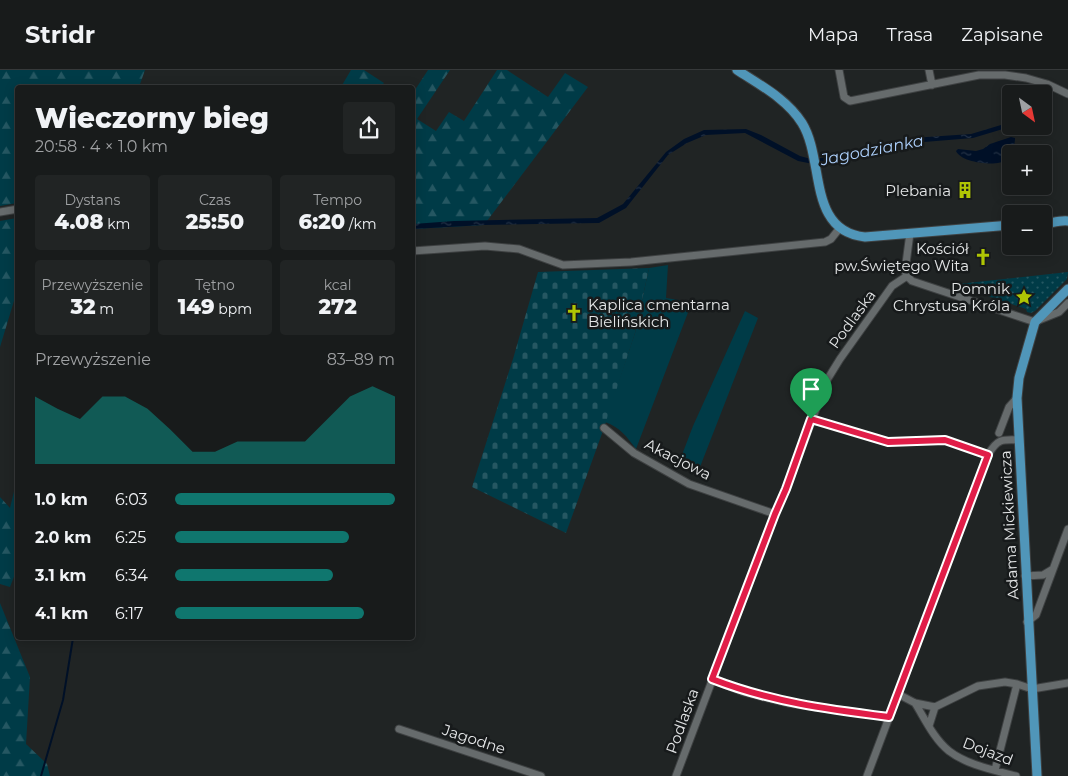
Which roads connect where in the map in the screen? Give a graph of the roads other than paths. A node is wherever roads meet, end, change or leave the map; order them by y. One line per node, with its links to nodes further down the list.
1 (737, 70): 13 (main road)
2 (838, 70): 4 (street)
3 (929, 70): 4 (street)
4 (932, 85): 5 (street)
5 (1066, 93)
6 (15, 210): 7 (street)
7 (0, 212)
8 (1068, 220): 10 (main road)
9 (1052, 223): 10 (main road)
10 (1055, 223): 12 (main road)
11 (1002, 226): 14 (main road)
12 (1068, 227)
13 (839, 228): 14 (main road); 15 (street)
14 (910, 233): 16 (street)
15 (415, 251)
16 (907, 276): 19 (street); 21 (street, Podlaska)
17 (1068, 289): 19 (main road, Adama Mickiewicza)
18 (1068, 303): 19 (street)
19 (1036, 321): 20 (main road, Adama Mickiewicza)
20 (1017, 398): 23 (street); 24 (main road, Adama Mickiewicza)
21 (811, 419): 25 (street); 26 (street, Podlaska)
22 (604, 428): 26 (street, Akacjowa)
23 (999, 433)
24 (1019, 440): 25 (street); 29 (main road, Adama Mickiewicza)
25 (988, 455): 35 (street)
26 (775, 514): 31 (street, Podlaska)
27 (1068, 529): 28 (street)
28 (1053, 569): 29 (street); 30 (street)
29 (1025, 576): 30 (main road, Adama Mickiewicza)
30 (1027, 622): 34 (main road, Adama Mickiewicza)
31 (712, 679): 38 (street); 43 (street, Podlaska)
32 (1017, 684): 34 (street); 37 (street); 41 (street)
33 (1068, 684): 34 (street)
34 (1032, 689): 46 (main road, Adama Mickiewicza)
35 (898, 694): 36 (street); 38 (street)
36 (915, 703): 37 (street); 39 (street, Dojazd)
37 (935, 707): 39 (street)
38 (889, 717): 44 (street)
39 (929, 726): 41 (street, Dojazd)
40 (399, 728): 42 (street, Jagodne)
41 (995, 770): 45 (street, Dojazd)
42 (541, 776)
43 (676, 776)
44 (867, 776)
45 (1016, 776)
46 (1037, 776)

